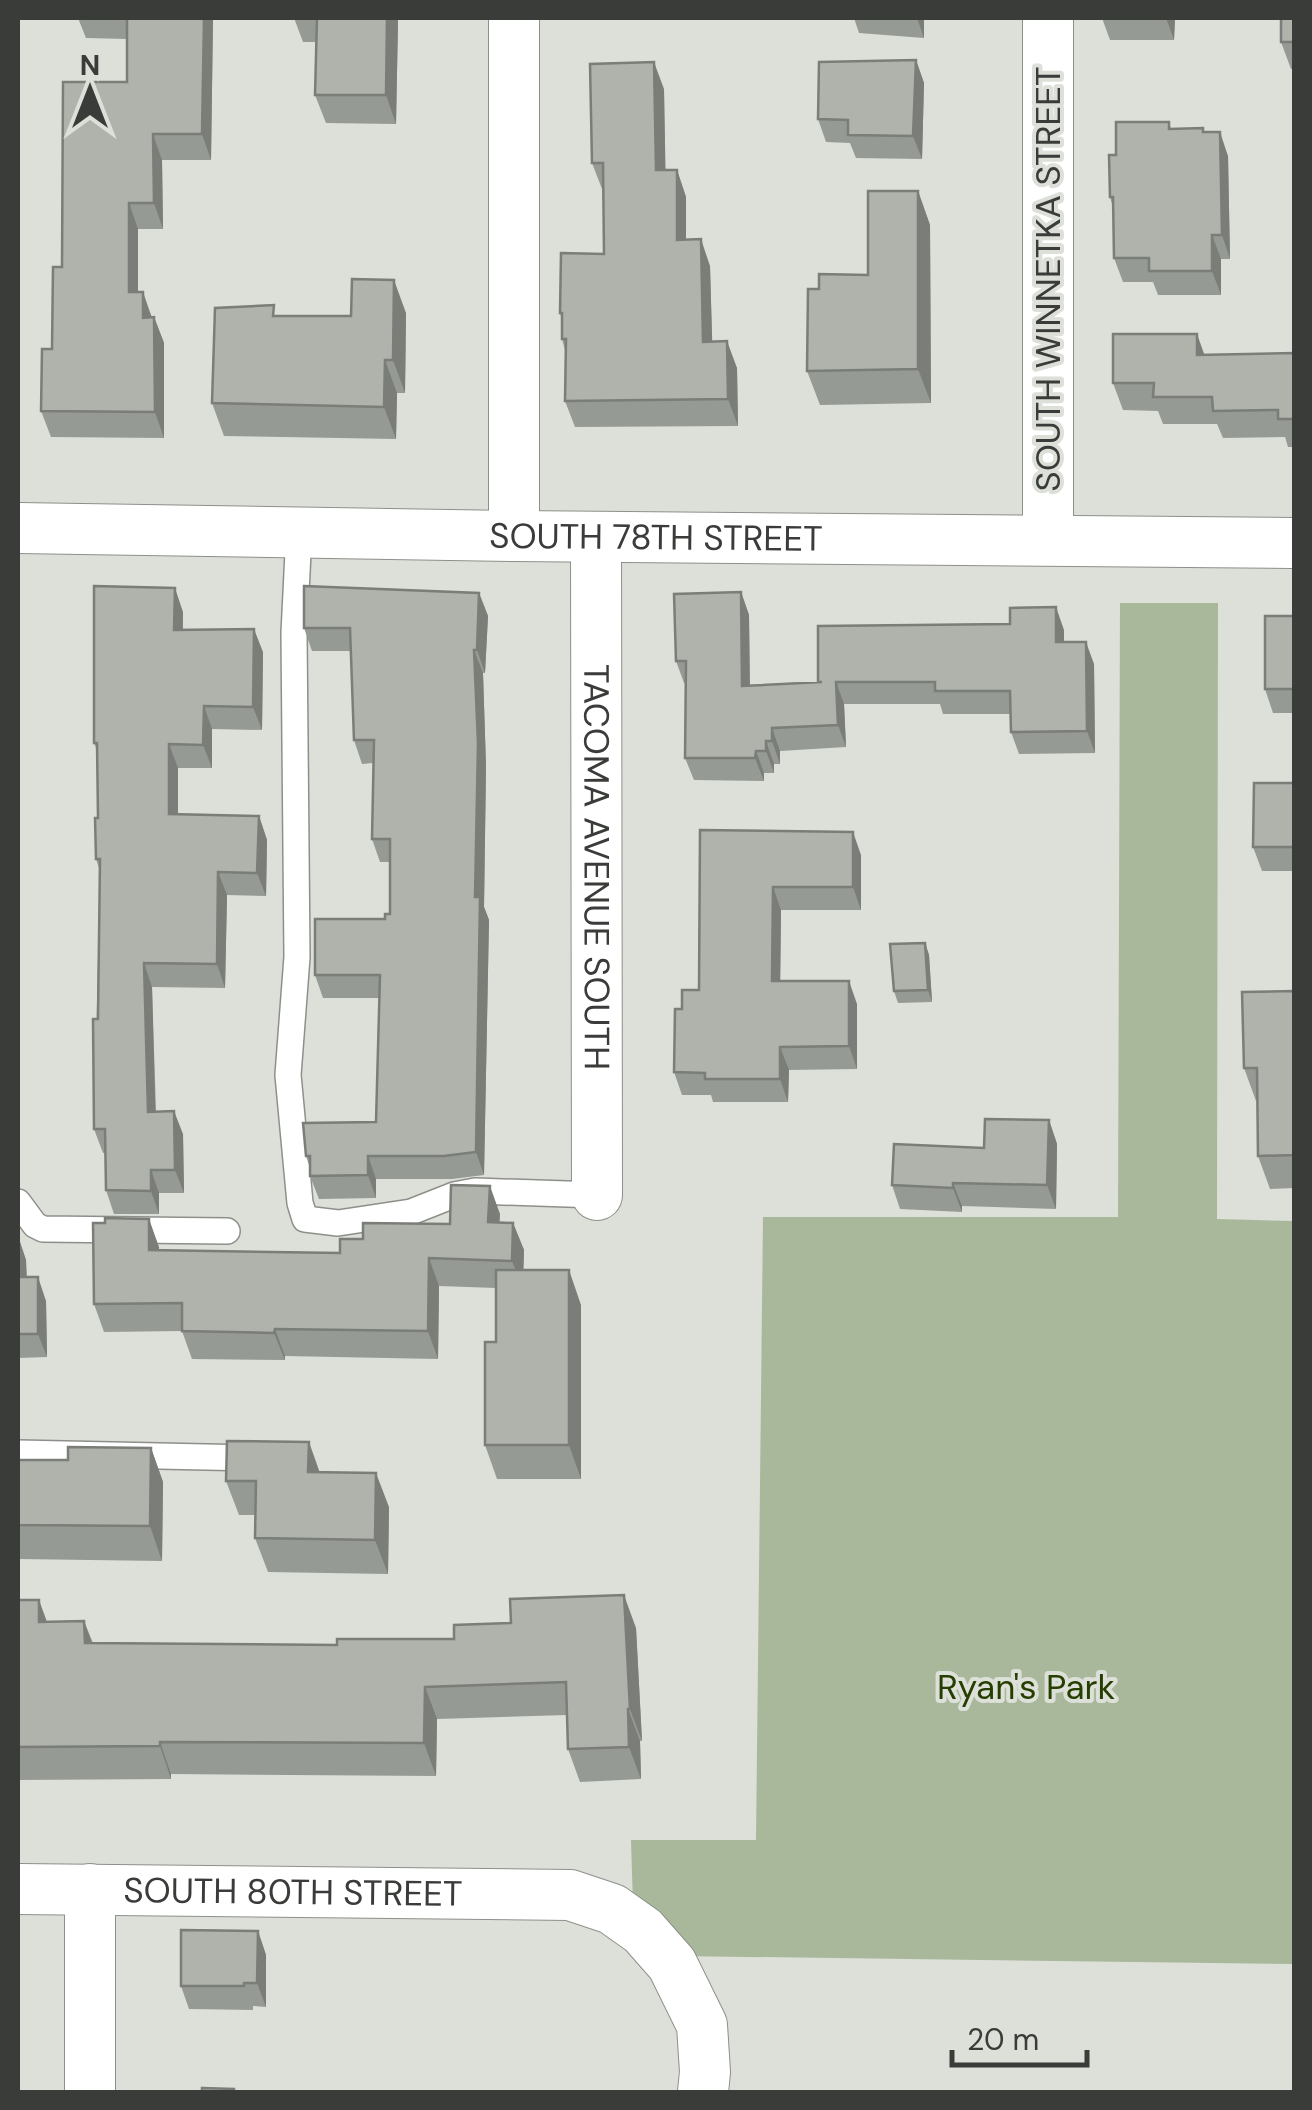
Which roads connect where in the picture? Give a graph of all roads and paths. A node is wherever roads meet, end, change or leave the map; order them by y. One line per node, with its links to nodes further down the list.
1 (514, 18): 5 (street)
2 (1048, 18): 7 (street, SOUTH WINNETKA STREET)
3 (18, 528): 4 (street, SOUTH 78TH STREET)
4 (299, 532): 5 (street, SOUTH 78TH STREET); 9 (lane)
5 (514, 536): 6 (street, SOUTH 78TH STREET)
6 (596, 537): 7 (street, SOUTH 78TH STREET); 9 (street, TACOMA AVENUE SOUTH)
7 (1048, 540): 8 (street, SOUTH 78TH STREET)
8 (1294, 543)
9 (596, 1195)
10 (18, 1202): 11 (lane)
11 (227, 1231)
12 (18, 1454): 13 (lane)
13 (253, 1458)
14 (18, 1890): 15 (street, SOUTH 80TH STREET)
15 (90, 1890): 16 (street); 17 (street, SOUTH 80TH STREET)
16 (90, 2092)
17 (703, 2092)

